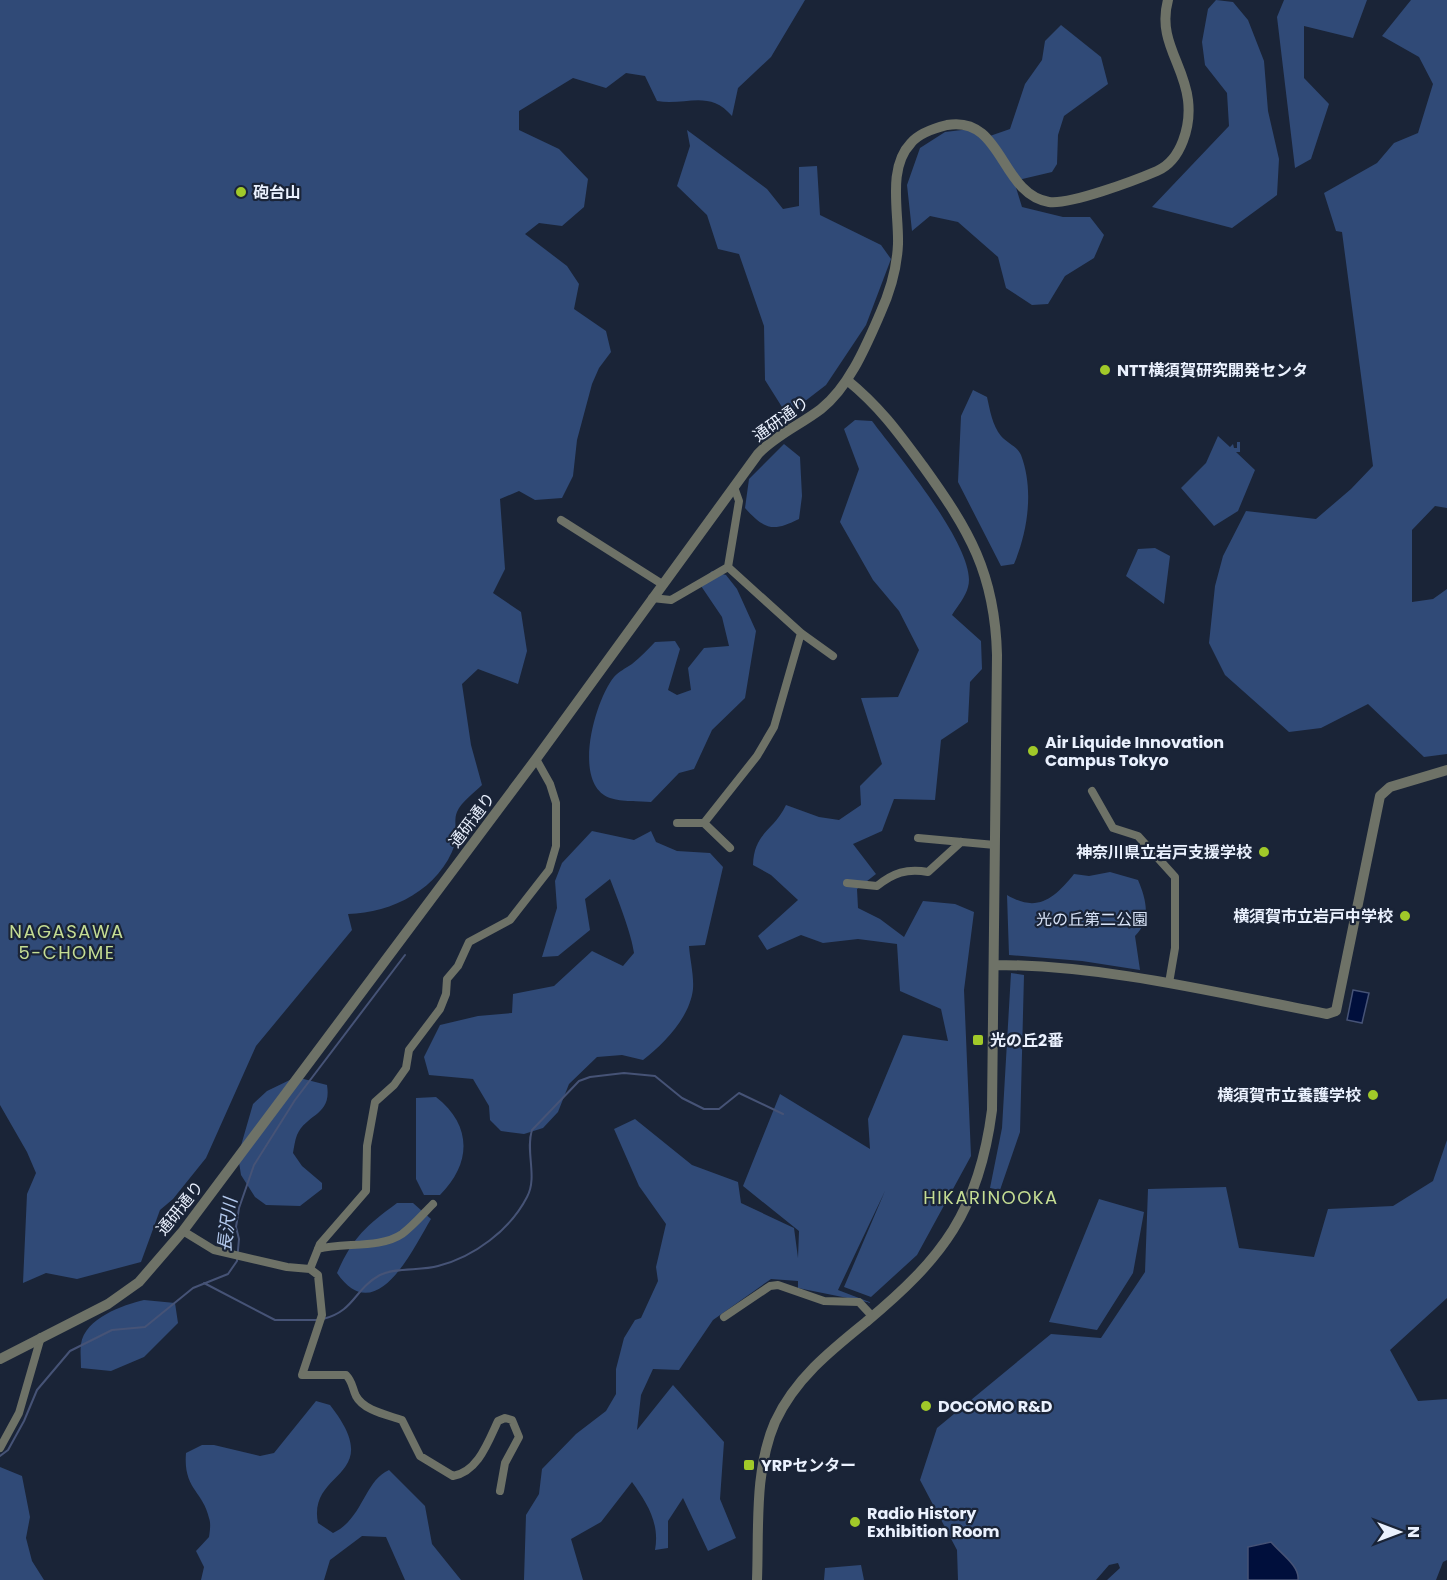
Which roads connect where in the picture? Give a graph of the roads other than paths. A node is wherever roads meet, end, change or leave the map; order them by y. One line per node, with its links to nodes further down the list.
1 (1168, 0): 2 (street, 通研通り)
2 (847, 380): 3 (street, 通研通り); 17 (street)
3 (734, 487): 5 (street); 6 (street, 通研通り)
4 (561, 520): 6 (street)
5 (728, 567): 7 (street); 8 (street)
6 (662, 584): 7 (street, 通研通り)
7 (652, 598): 10 (street, 通研通り)
8 (801, 633): 9 (street); 14 (street)
9 (833, 656)
10 (536, 759): 23 (street, 通研通り); 24 (street)
11 (1447, 770): 21 (street)
12 (1092, 791): 21 (street)
13 (677, 823): 14 (street)
14 (704, 823): 18 (street)
15 (918, 838): 16 (street)
16 (961, 842): 17 (street); 19 (street)
17 (995, 845): 20 (street)
18 (730, 848)
19 (847, 883)
20 (994, 964): 21 (street); 26 (street)
21 (1169, 983)
22 (433, 1204): 24 (street)
23 (183, 1231): 25 (street); 28 (street, 通研通り)
24 (318, 1249): 25 (street)
25 (310, 1269): 31 (street)
26 (872, 1316): 27 (street); 32 (street)
27 (724, 1317)
28 (41, 1337): 29 (street, 通研通り); 30 (street)
29 (0, 1359)
30 (0, 1448)
31 (500, 1491)
32 (757, 1580)

